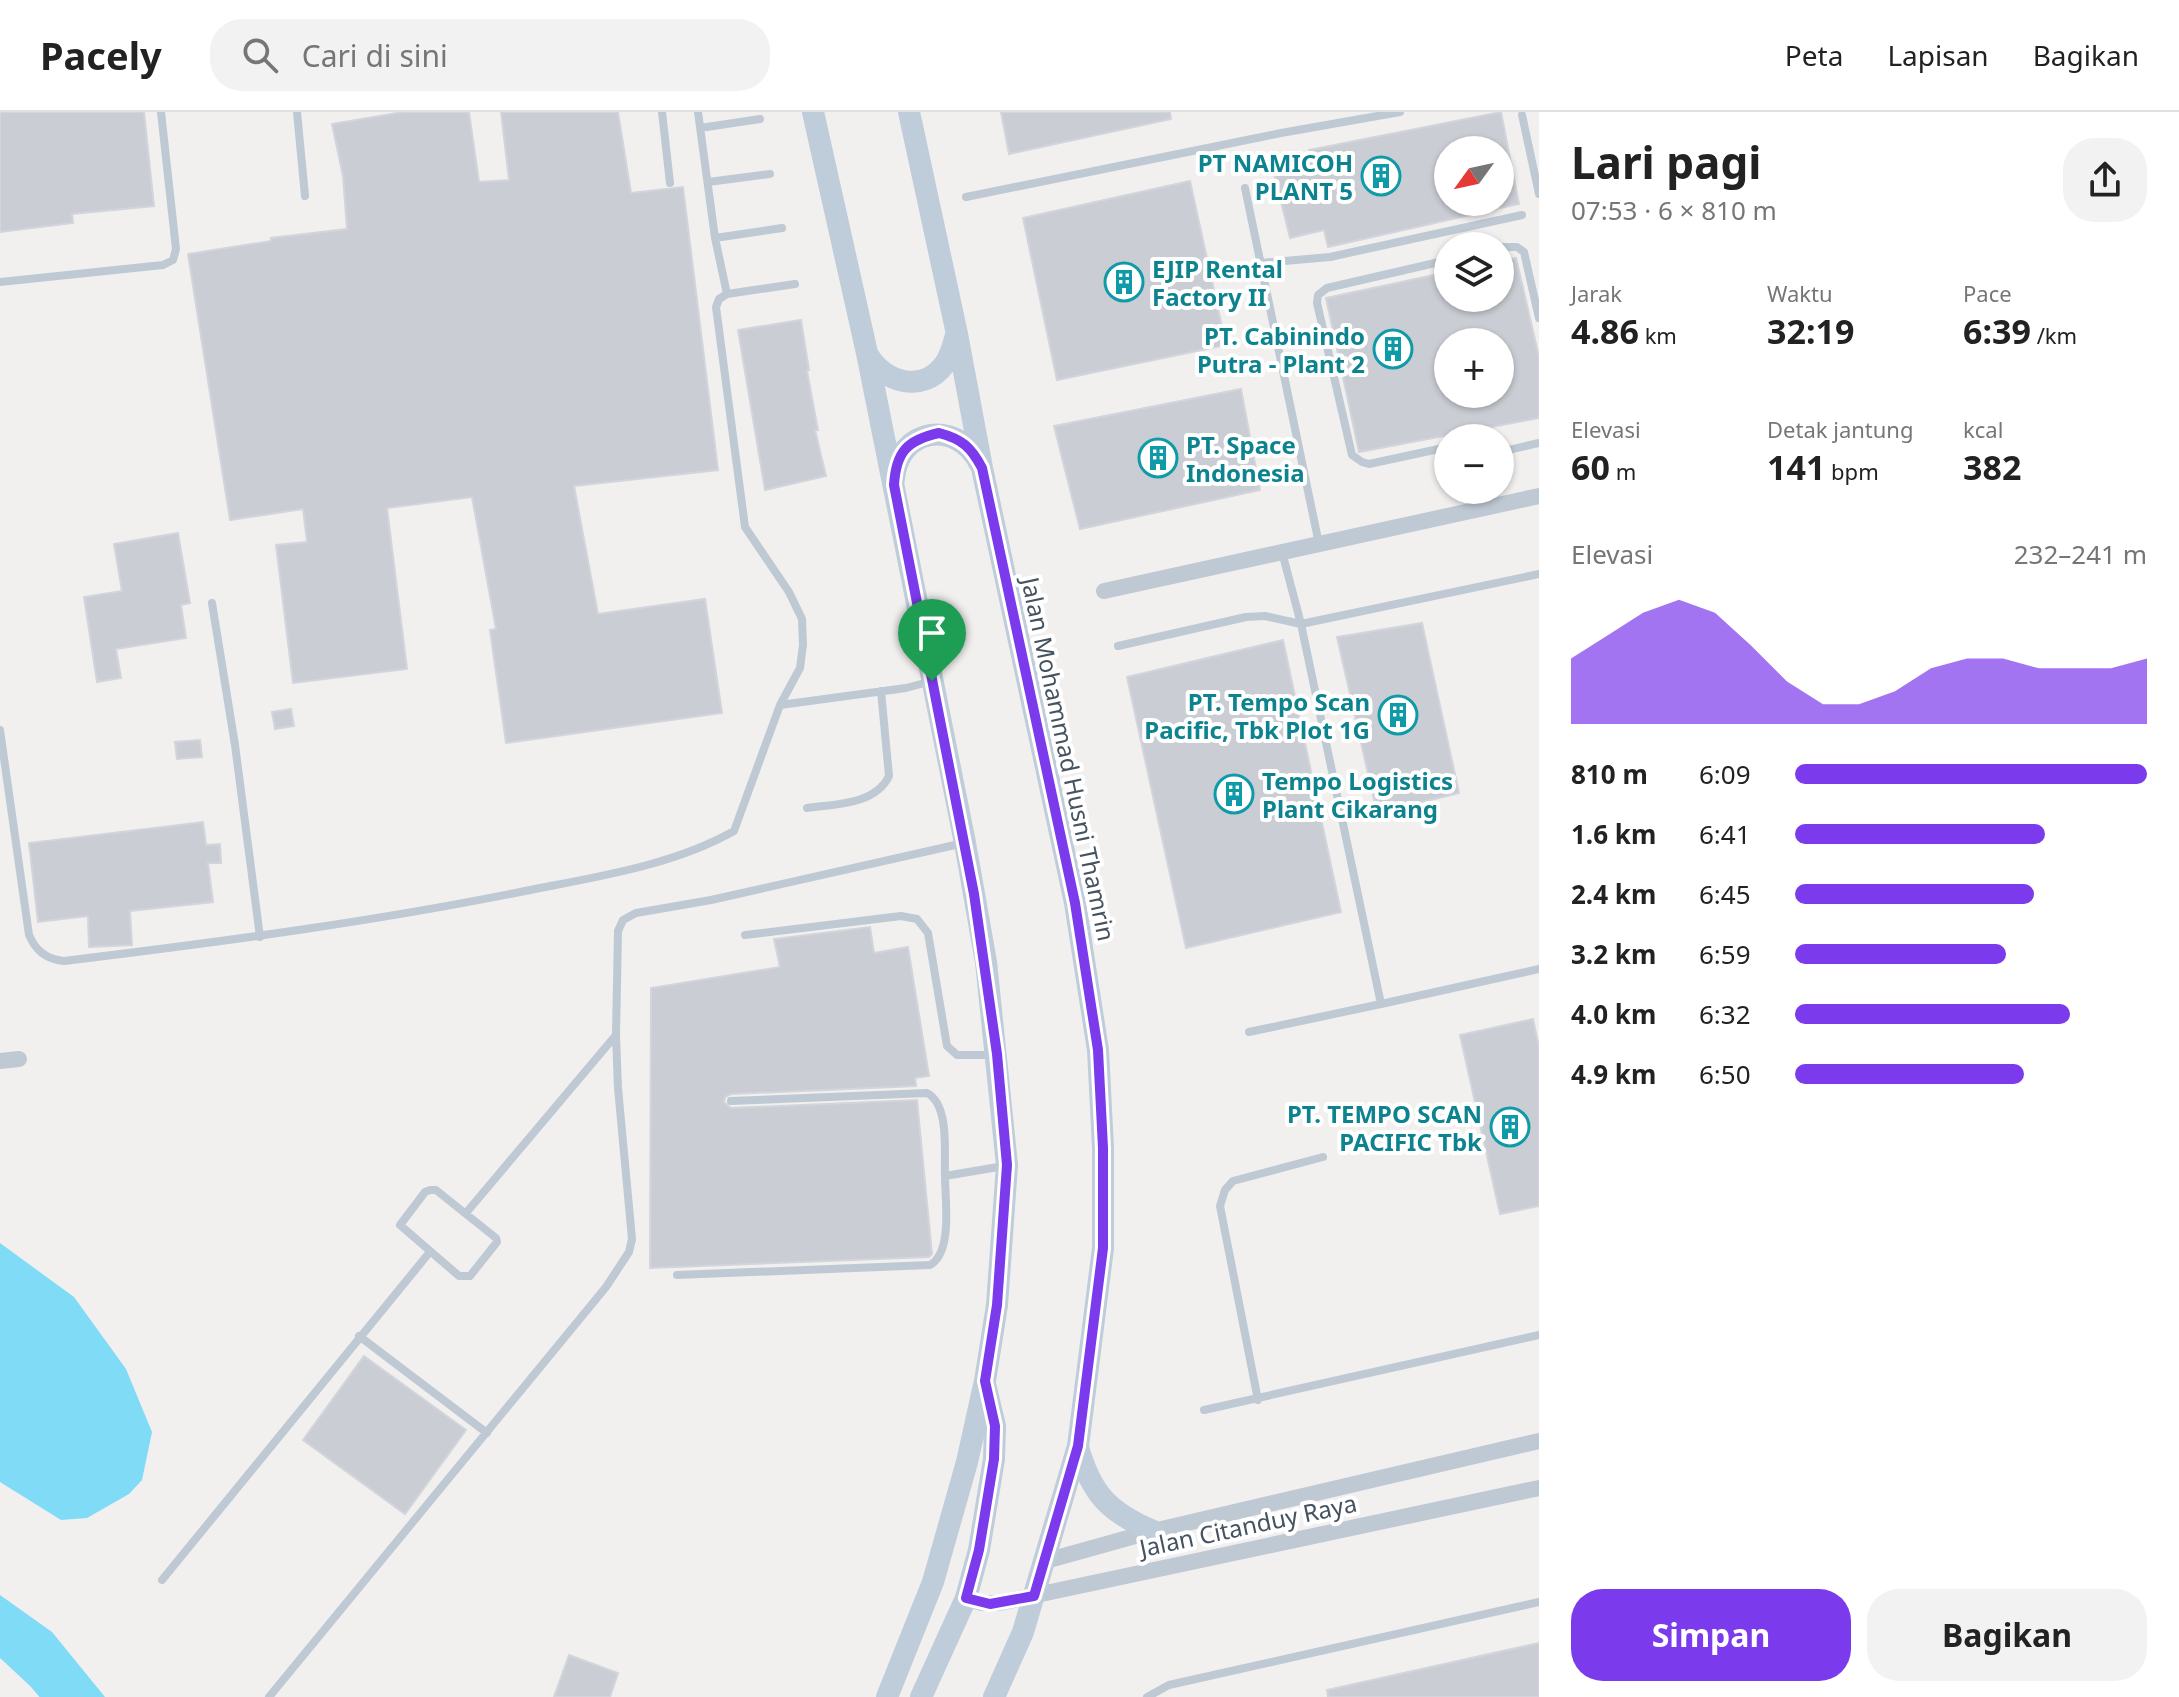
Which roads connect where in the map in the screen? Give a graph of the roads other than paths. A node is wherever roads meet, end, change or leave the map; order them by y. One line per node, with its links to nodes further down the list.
1 (161, 112): 24 (lane)
2 (297, 112): 16 (lane)
3 (662, 112): 13 (lane)
4 (698, 112): 10 (lane)
5 (813, 112): 29 (street)
6 (909, 112): 28 (street, Jalan Mohammad Husni Thamrin)
7 (1400, 112): 17 (lane)
8 (1522, 115): 15 (lane)
9 (760, 119): 10 (lane)
10 (700, 128): 12 (lane)
11 (770, 174): 12 (lane)
12 (708, 182): 20 (lane)
13 (670, 183)
14 (1245, 188): 22 (lane)
15 (1539, 194)
16 (305, 196)
17 (966, 197)
18 (1522, 215): 22 (lane)
19 (782, 228): 20 (lane)
20 (715, 238): 26 (lane)
21 (1514, 247): 27 (lane)
22 (1261, 263): 38 (lane)
23 (1434, 263): 32 (lane)
24 (0, 282)
25 (795, 284): 26 (lane)
26 (727, 294): 47 (lane)
27 (1539, 318)
28 (957, 334): 29 (street); 33 (street, Jalan Mohammad Husni Thamrin)
29 (867, 353): 34 (street)
30 (1539, 443): 31 (lane)
31 (1514, 449)
32 (1434, 450)
33 (982, 468): 34 (street); 74 (street, Jalan Mohammad Husni Thamrin)
34 (894, 485): 45 (street)
35 (1539, 496): 37 (street)
36 (1477, 504): 37 (lane)
37 (1478, 510): 38 (street)
38 (1320, 544): 39 (street)
39 (1282, 552): 41 (street); 43 (lane)
40 (1539, 574): 43 (lane)
41 (1104, 591)
42 (212, 603): 52 (lane)
43 (1301, 624): 44 (lane); 54 (lane)
44 (1118, 646)
45 (932, 681): 46 (lane); 50 (street)
46 (881, 691): 47 (lane); 49 (lane)
47 (780, 705): 52 (lane)
48 (0, 730): 52 (lane)
49 (807, 808)
50 (965, 843): 56 (lane); 57 (street)
51 (745, 935): 57 (lane)
52 (260, 937)
53 (1539, 969): 54 (lane)
54 (1381, 1004): 55 (lane)
55 (1249, 1032)
56 (616, 1035): 64 (lane); 72 (lane)
57 (997, 1054): 62 (street)
58 (19, 1059): 59 (street)
59 (0, 1061)
60 (731, 1101): 63 (lane)
61 (1323, 1157): 70 (lane)
62 (1007, 1165): 63 (lane); 69 (street)
63 (945, 1176): 66 (lane)
64 (466, 1213): 65 (lane); 65 (lane)
65 (429, 1253): 68 (lane)
66 (677, 1275)
67 (1539, 1335): 70 (lane)
68 (359, 1336): 72 (lane); 78 (lane)
69 (985, 1381): 80 (street); 83 (street)
70 (1258, 1400): 71 (lane)
71 (1204, 1410)
72 (487, 1433): 82 (lane)
73 (1539, 1441): 76 (street, Jalan Citanduy Raya)
74 (1078, 1446): 76 (street); 77 (street, Jalan Mohammad Husni Thamrin)
75 (1539, 1488): 79 (street, Jalan Citanduy Raya)
76 (1153, 1531): 77 (street, Jalan Citanduy Raya)
77 (1042, 1562): 79 (street, Jalan Mohammad Husni Thamrin)
78 (162, 1580)
79 (1034, 1596): 80 (street, Jalan Citanduy Raya); 85 (street, Jalan Mohammad Husni Thamrin)
80 (966, 1598): 84 (street)
81 (1539, 1602): 86 (lane)
82 (269, 1697)
83 (887, 1697)
84 (921, 1697)
85 (994, 1697)
86 (1147, 1697)

